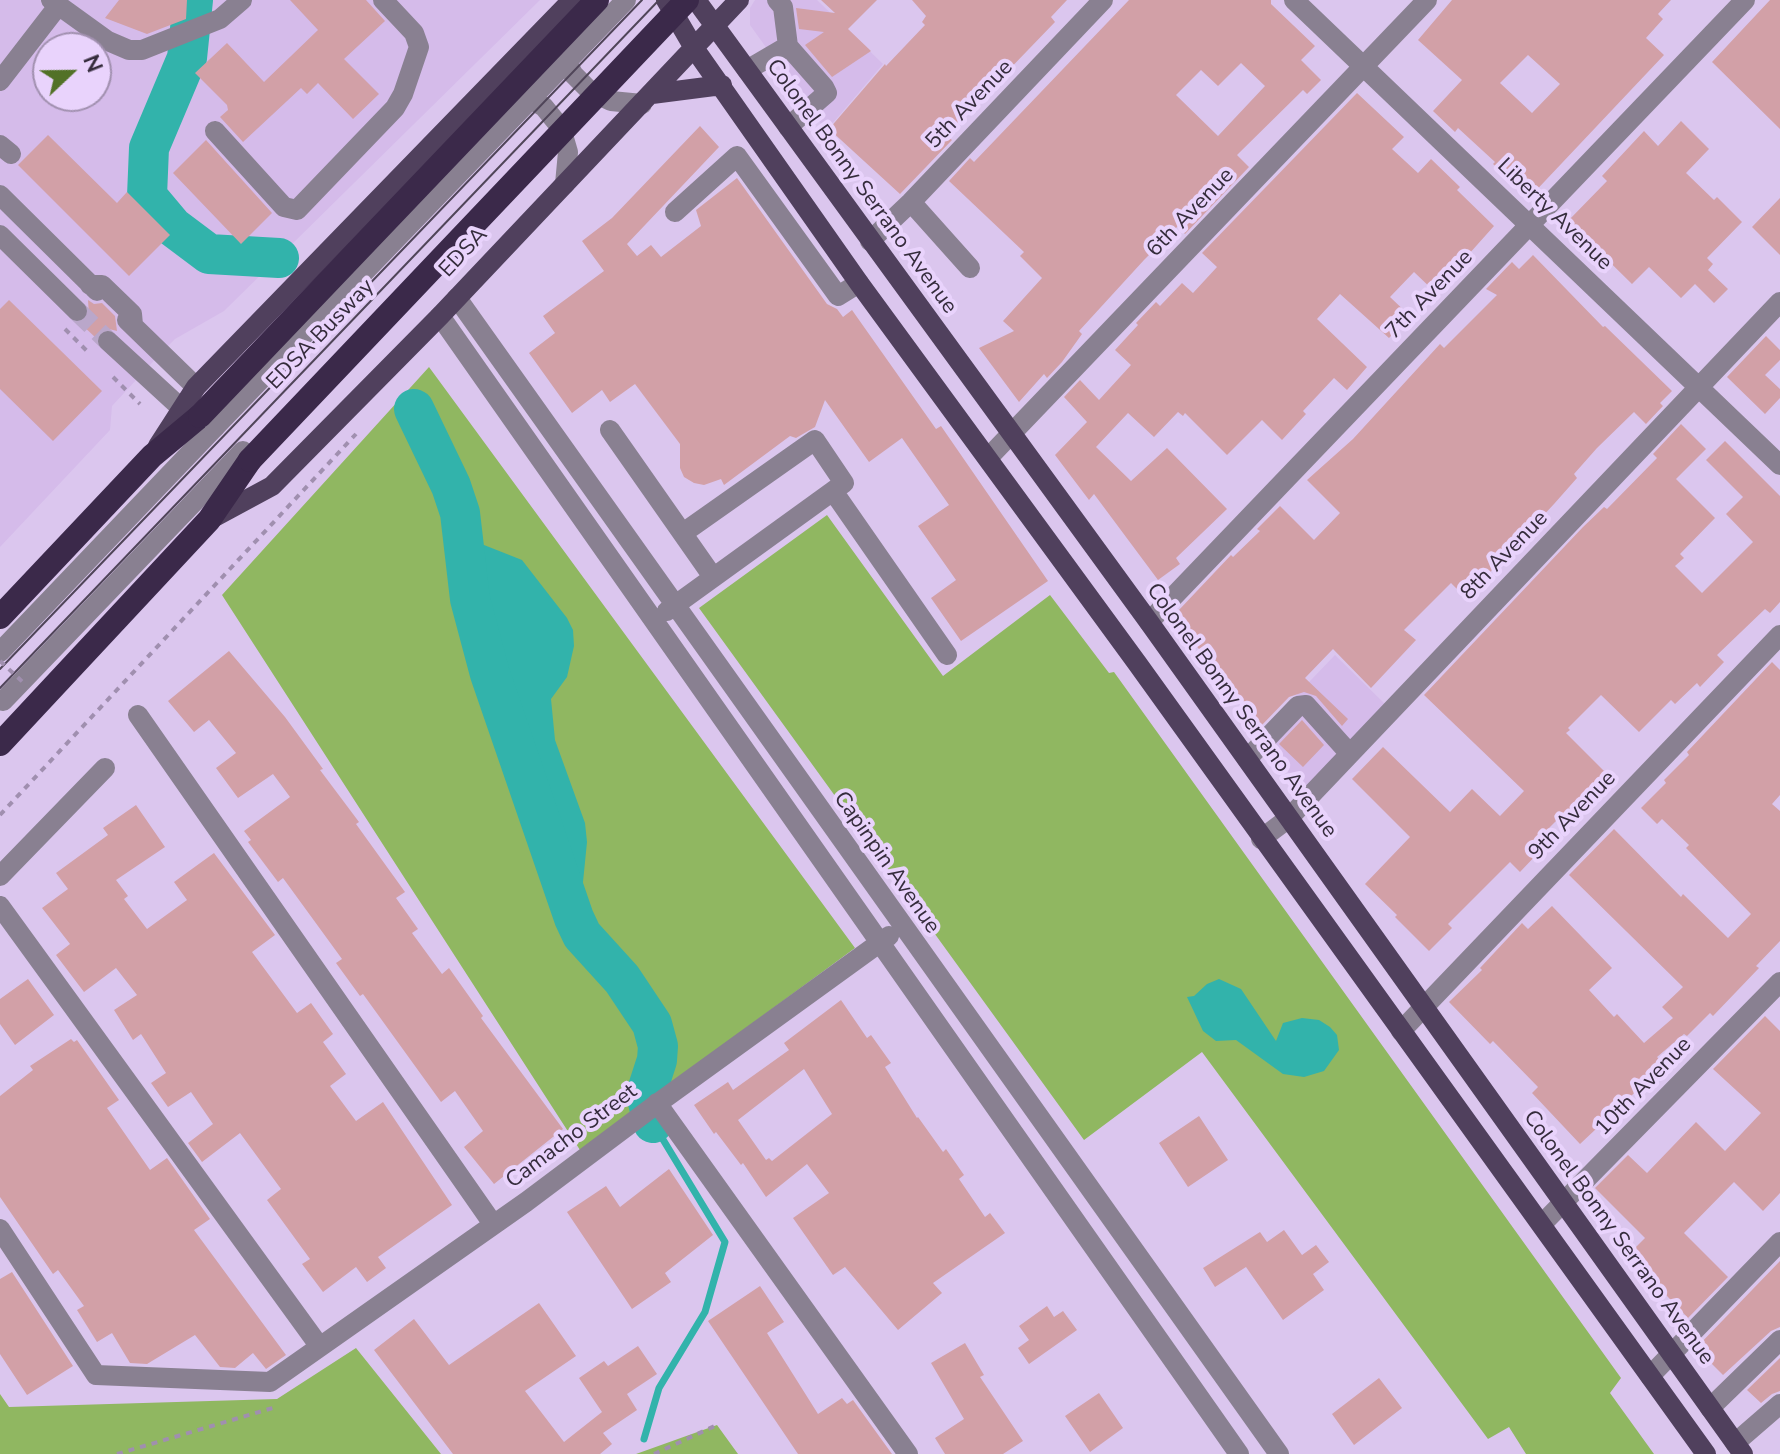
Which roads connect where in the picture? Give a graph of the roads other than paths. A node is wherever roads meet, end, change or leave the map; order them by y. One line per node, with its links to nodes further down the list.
1 (242, 0): 15 (street)
2 (383, 0): 27 (street)
3 (597, 0): 46 (highway, bridge)
4 (626, 0): 46 (street, EDSA Busway, bridge)
5 (666, 0): 19 (main road)
6 (672, 0): 49 (street, EDSA Busway)
7 (687, 0): 49 (highway, EDSA, bridge)
8 (696, 0): 17 (main road, Colonel Bonny Serrano Avenue)
9 (739, 0): 17 (main road, EDSA)
10 (777, 0): 18 (street)
11 (1103, 0): 30 (street, 5th Avenue)
12 (1294, 0): 20 (street, Liberty Avenue)
13 (1427, 0): 20 (street, 6th Avenue)
14 (1745, 0): 32 (street, 7th Avenue)
15 (54, 3): 22 (street)
16 (565, 7): 24 (main road); 25 (street)
17 (715, 26): 19 (main road, EDSA); 21 (main road, Colonel Bonny Serrano Avenue)
18 (788, 46): 21 (street); 26 (street)
19 (694, 48): 23 (main road); 25 (main road, EDSA)
20 (1363, 66): 32 (street, Liberty Avenue); 48 (street, 6th Avenue)
21 (747, 70): 26 (main road, Colonel Bonny Serrano Avenue)
22 (0, 81)
23 (722, 85): 25 (main road); 38 (main road)
24 (475, 98): 28 (street); 44 (main road)
25 (647, 99): 28 (main road, EDSA)
26 (788, 127): 34 (main road, Colonel Bonny Serrano Avenue)
27 (215, 131)
28 (565, 184): 39 (main road, EDSA)
29 (0, 195): 35 (street)
30 (911, 202): 34 (street, 5th Avenue); 37 (street)
31 (675, 212): 38 (street)
32 (1530, 226): 45 (street, Liberty Avenue); 59 (street, 7th Avenue)
33 (0, 235): 36 (street)
34 (870, 241): 48 (main road, Colonel Bonny Serrano Avenue)
35 (50, 245): 36 (street); 43 (street)
36 (30, 265): 41 (street)
37 (970, 268)
38 (859, 283): 50 (main road)
39 (457, 298): 42 (main road, EDSA); 56 (street, Capinpin Avenue)
40 (1780, 302): 45 (street, 8th Avenue)
41 (77, 311)
42 (440, 316): 53 (main road, EDSA); 58 (street)
43 (133, 325): 44 (street); 46 (street)
44 (196, 387): 46 (main road)
45 (1699, 387): 51 (street, Liberty Avenue); 66 (street, 8th Avenue)
46 (198, 417): 57 (highway); 61 (street, EDSA Busway)
47 (610, 430): 54 (street)
48 (1011, 436): 50 (street, 6th Avenue); 59 (main road, Colonel Bonny Serrano Avenue)
49 (247, 455): 53 (highway, EDSA); 63 (street, EDSA Busway)
50 (988, 458): 70 (main road)
51 (1780, 465)
52 (833, 491): 54 (street); 55 (street); 62 (street)
53 (209, 520): 65 (highway, EDSA)
54 (683, 533): 55 (street)
55 (713, 577): 56 (street)
56 (675, 605): 58 (street); 73 (street, Capinpin Avenue)
57 (0, 617)
58 (654, 621): 74 (street)
59 (1149, 622): 67 (main road, Colonel Bonny Serrano Avenue)
60 (1780, 635): 76 (street, 9th Avenue)
61 (0, 652)
62 (947, 655)
63 (3, 701)
64 (138, 715): 80 (street)
65 (0, 744)
66 (1350, 754): 67 (street); 69 (street, 8th Avenue)
67 (1247, 759): 69 (main road, Colonel Bonny Serrano Avenue)
68 (105, 768): 71 (street)
69 (1289, 818): 70 (street, 8th Avenue); 76 (main road, Colonel Bonny Serrano Avenue)
70 (1261, 839): 77 (main road)
71 (0, 876)
72 (0, 906): 85 (street)
73 (902, 927): 74 (street, Camacho Street); 93 (street, Capinpin Avenue)
74 (880, 943): 78 (street, Camacho Street); 92 (street)
75 (1780, 982): 79 (street, 10th Avenue)
76 (1424, 1007): 77 (street, 9th Avenue); 79 (main road, Colonel Bonny Serrano Avenue)
77 (1401, 1031): 81 (main road)
78 (651, 1108): 80 (street, Camacho Street); 91 (street)
79 (1564, 1203): 81 (street, 10th Avenue); 86 (main road, Colonel Bonny Serrano Avenue)
80 (493, 1224): 85 (street, Camacho Street)
81 (1542, 1224): 87 (main road)
82 (0, 1229): 85 (street, Camacho Street)
83 (1780, 1242): 86 (street)
84 (1780, 1340): 89 (street)
85 (320, 1347)
86 (1672, 1355): 87 (street); 89 (main road, Colonel Bonny Serrano Avenue)
87 (1650, 1376): 94 (main road)
88 (1780, 1404): 90 (street)
89 (1710, 1408): 90 (main road, Colonel Bonny Serrano Avenue)
90 (1739, 1448)
91 (908, 1454)
92 (1239, 1454)
93 (1279, 1454)
94 (1706, 1454)

